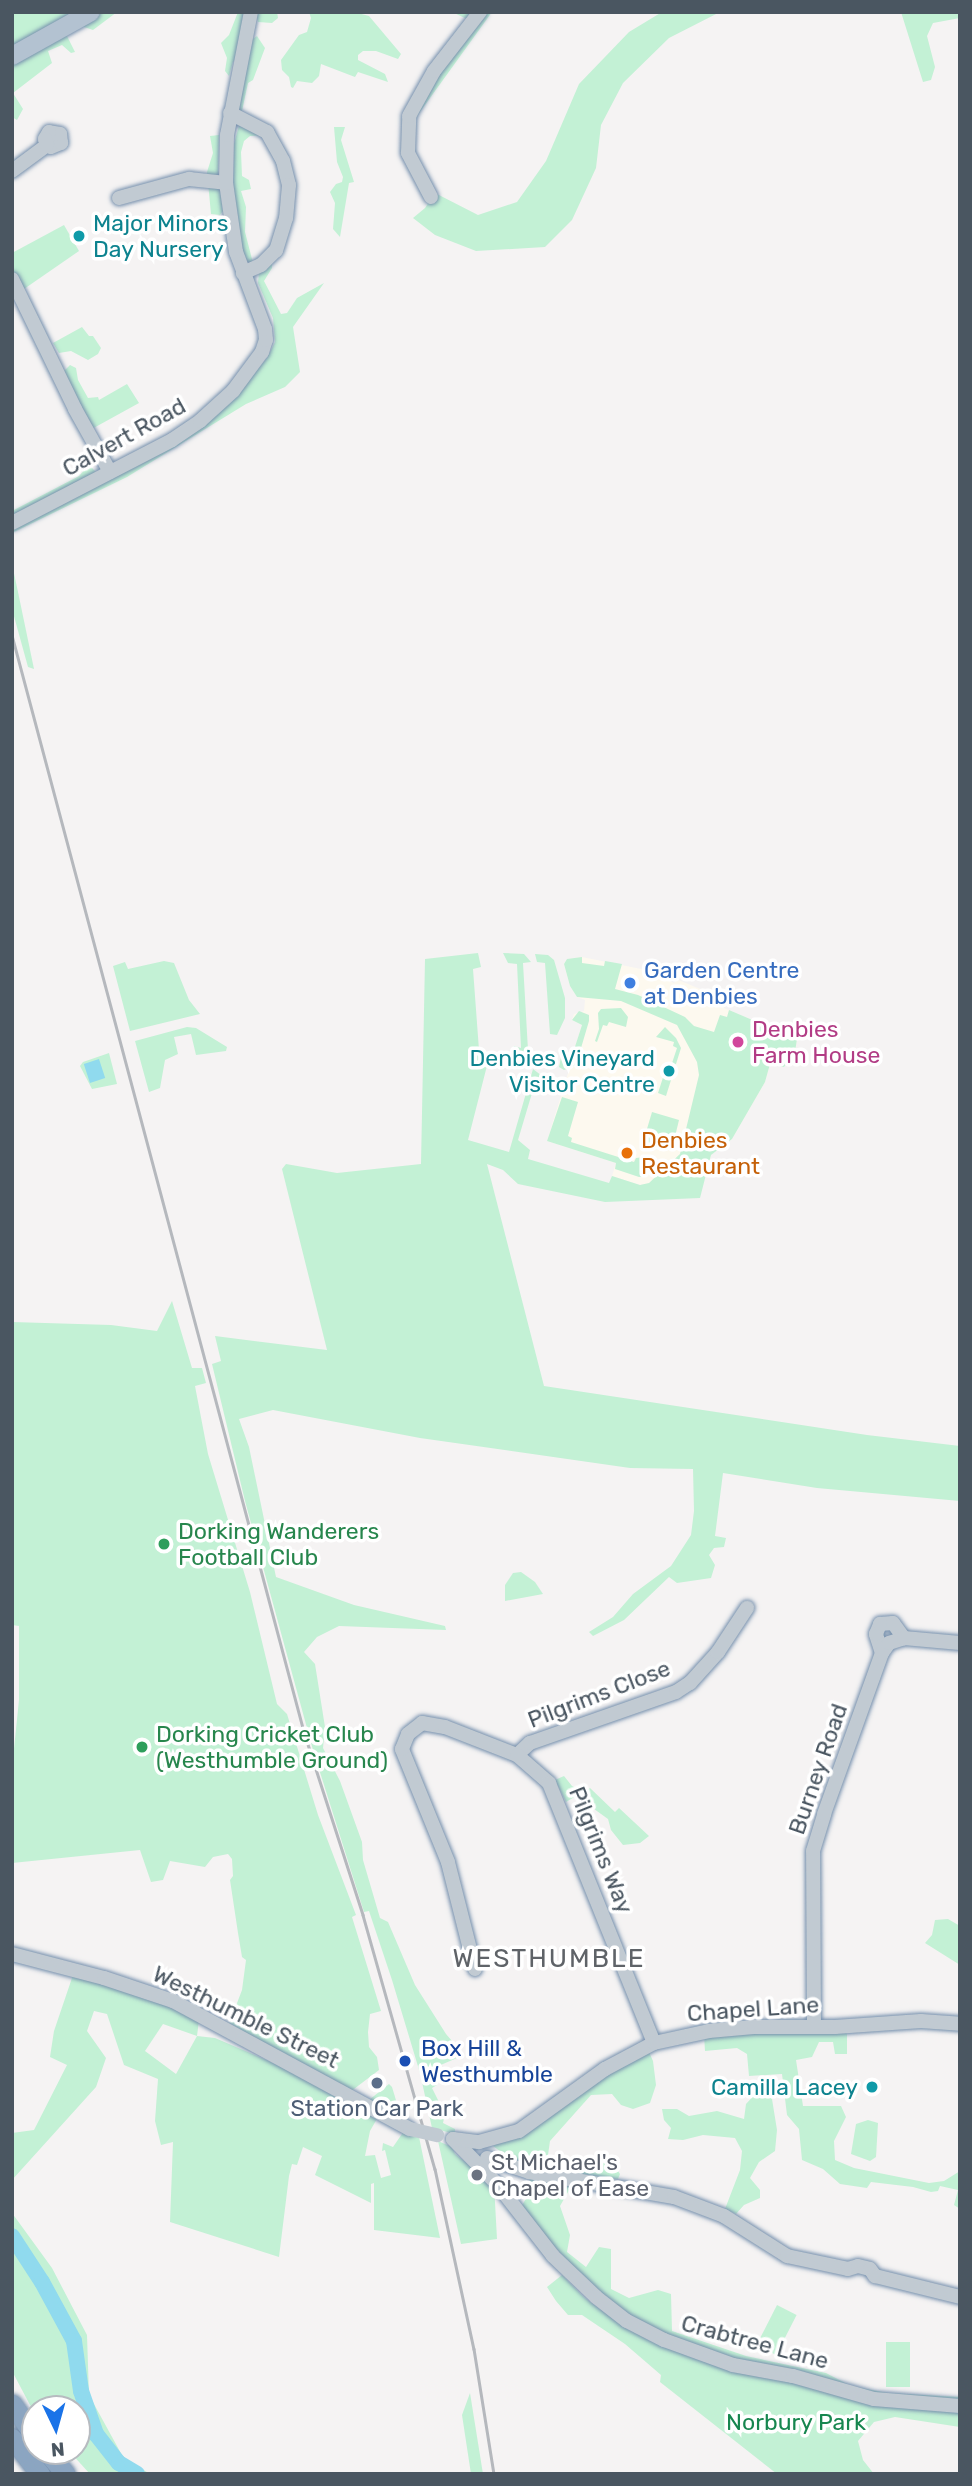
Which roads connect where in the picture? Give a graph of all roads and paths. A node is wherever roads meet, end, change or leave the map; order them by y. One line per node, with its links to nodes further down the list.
1 (91, 12): 4 (main road)
2 (251, 12): 5 (street, Calvert Road)
3 (480, 12): 9 (street)
4 (12, 56)
5 (230, 113): 8 (street, Calvert Road); 11 (street)
6 (47, 145): 7 (street)
7 (12, 171)
8 (226, 183): 10 (street); 11 (street, Calvert Road)
9 (431, 197)
10 (119, 198)
11 (243, 273): 13 (street, Calvert Road)
12 (12, 279): 13 (street)
13 (110, 472): 14 (street, Calvert Road)
14 (12, 523)
15 (747, 1608): 19 (street, Pilgrims Close)
16 (904, 1638): 17 (street, Burney Road); 18 (street); 18 (street, Burney Road)
17 (960, 1643)
18 (882, 1653): 23 (street, Burney Road)
19 (517, 1755): 21 (street, Pilgrims Way); 24 (street, Pilgrims Way)
20 (12, 1954): 25 (street, Westhumble Street, bridge)
21 (475, 1969)
22 (960, 2024): 23 (street, Chapel Lane)
23 (814, 2027): 24 (street, Chapel Lane)
24 (654, 2043): 25 (street, Chapel Lane)
25 (458, 2141): 26 (street); 27 (street, Crabtree Lane)
26 (960, 2297)
27 (960, 2406)
28 (12, 2438): 29 (highway)
29 (40, 2474)

